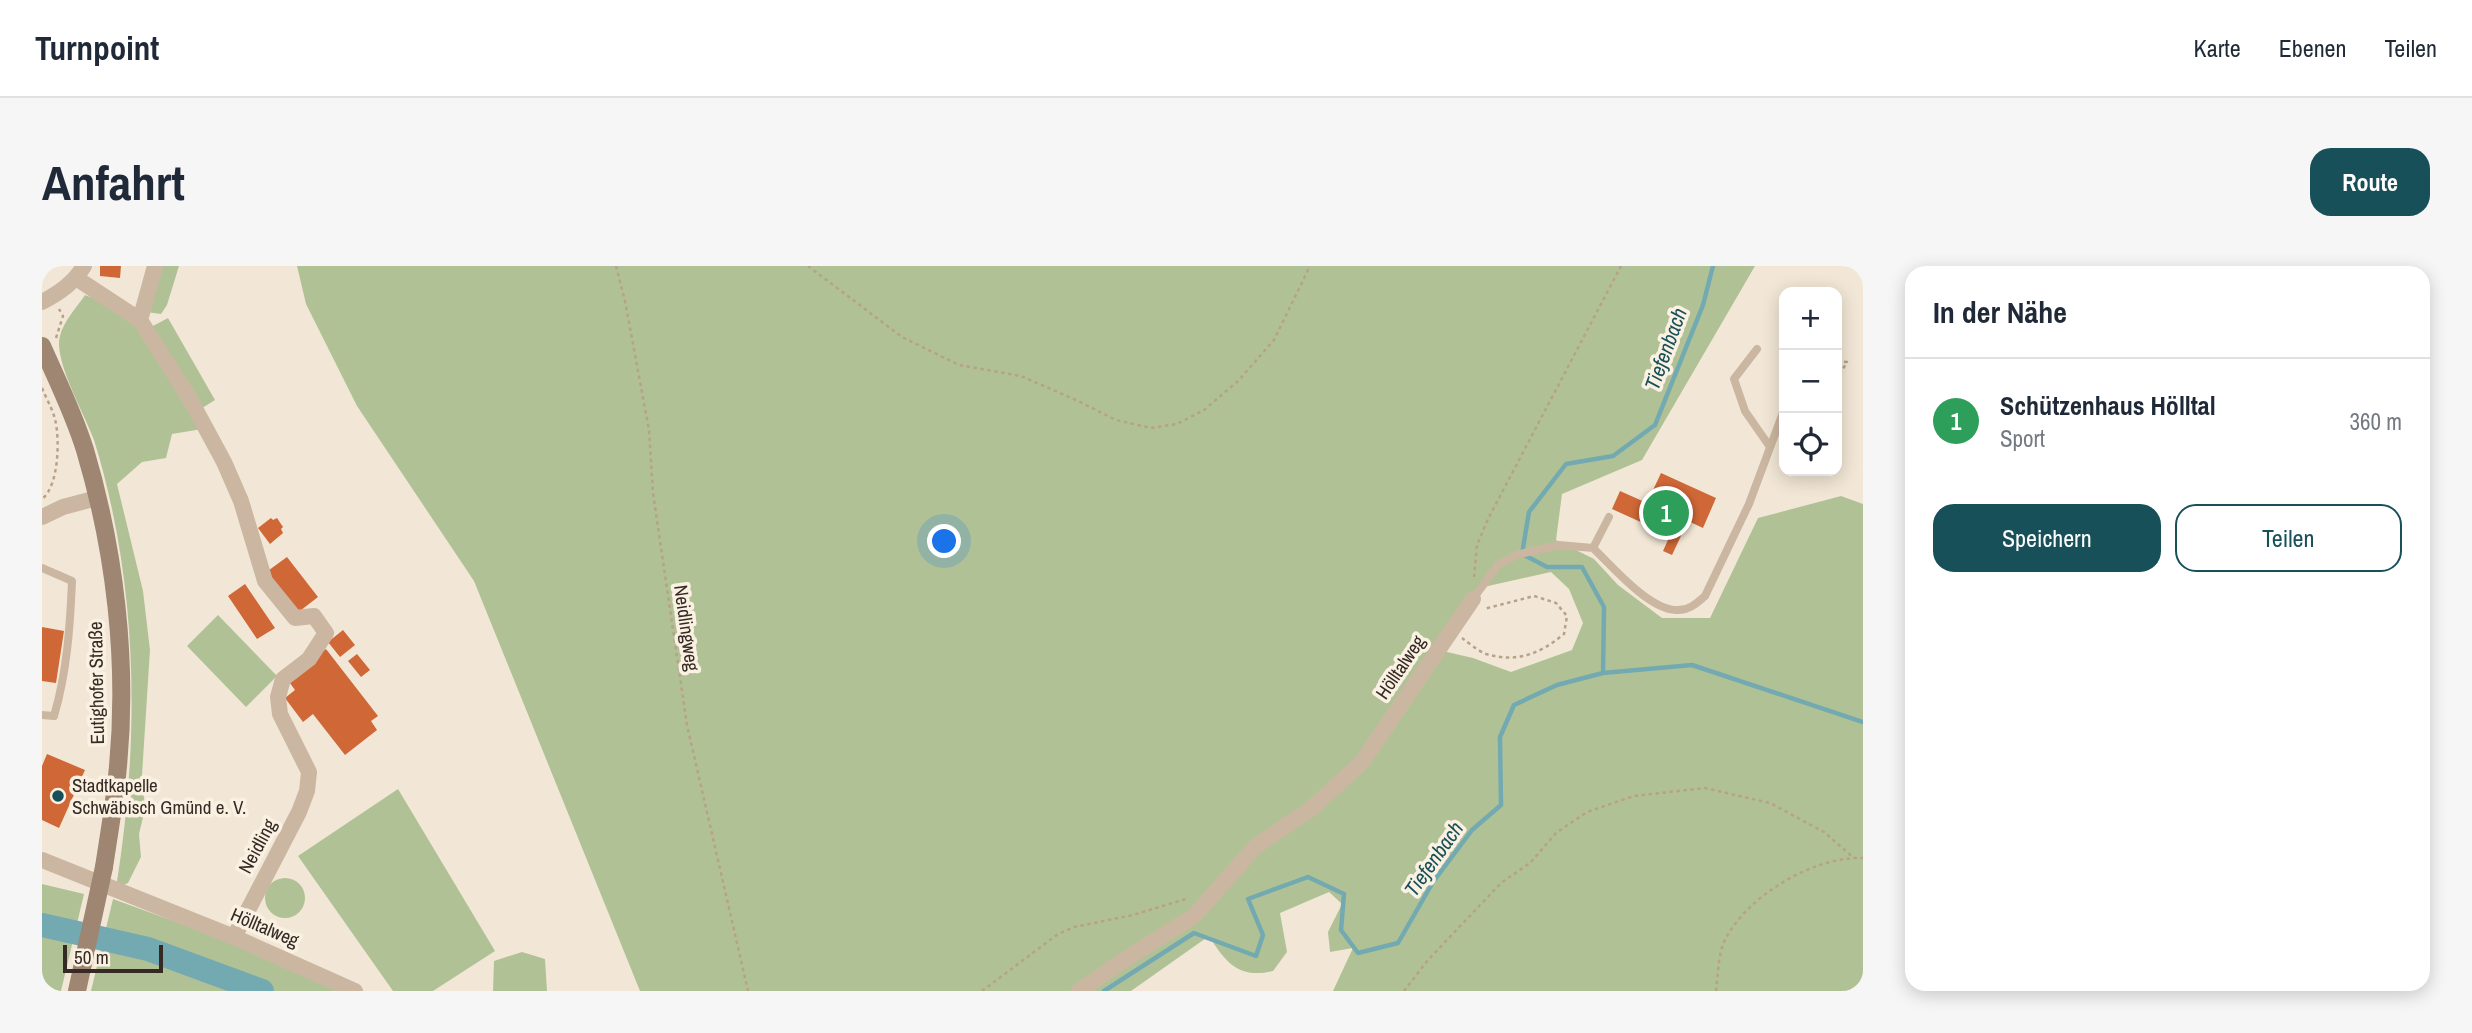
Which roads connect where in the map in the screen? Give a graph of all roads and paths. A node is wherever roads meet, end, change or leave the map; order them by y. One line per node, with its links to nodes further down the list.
1 (155, 266): 8 (street)
2 (615, 266): 30 (path, Neidlingweg)
3 (808, 266): 4 (path)
4 (1310, 266)
5 (1621, 266): 20 (path)
6 (80, 272): 7 (street); 8 (street)
7 (47, 299): 9 (path)
8 (140, 320): 27 (street, Neidling)
9 (42, 346): 11 (street, Eutighofer Straße)
10 (1757, 349): 13 (lane)
11 (49, 381): 14 (street, Eutighofer Straße); 15 (path)
12 (1783, 413): 13 (lane)
13 (1770, 447): 18 (lane)
14 (97, 498): 16 (street); 28 (street, Eutighofer Straße, bridge)
15 (42, 499)
16 (42, 517)
17 (1609, 517): 18 (lane)
18 (1593, 548): 20 (lane)
19 (42, 568): 22 (lane)
20 (1478, 604): 21 (street, Hölltalweg); 21 (path)
21 (1451, 630): 32 (street, Hölltalweg)
22 (42, 715)
23 (1854, 858): 24 (path); 33 (path); 34 (path)
24 (1863, 858)
25 (47, 862): 27 (street, Hölltalweg)
26 (1194, 897): 31 (path)
27 (234, 937): 29 (street, Hölltalweg)
28 (77, 991)
29 (355, 991)
30 (748, 991)
31 (982, 991)
32 (1079, 991)
33 (1404, 991)
34 (1716, 991)

